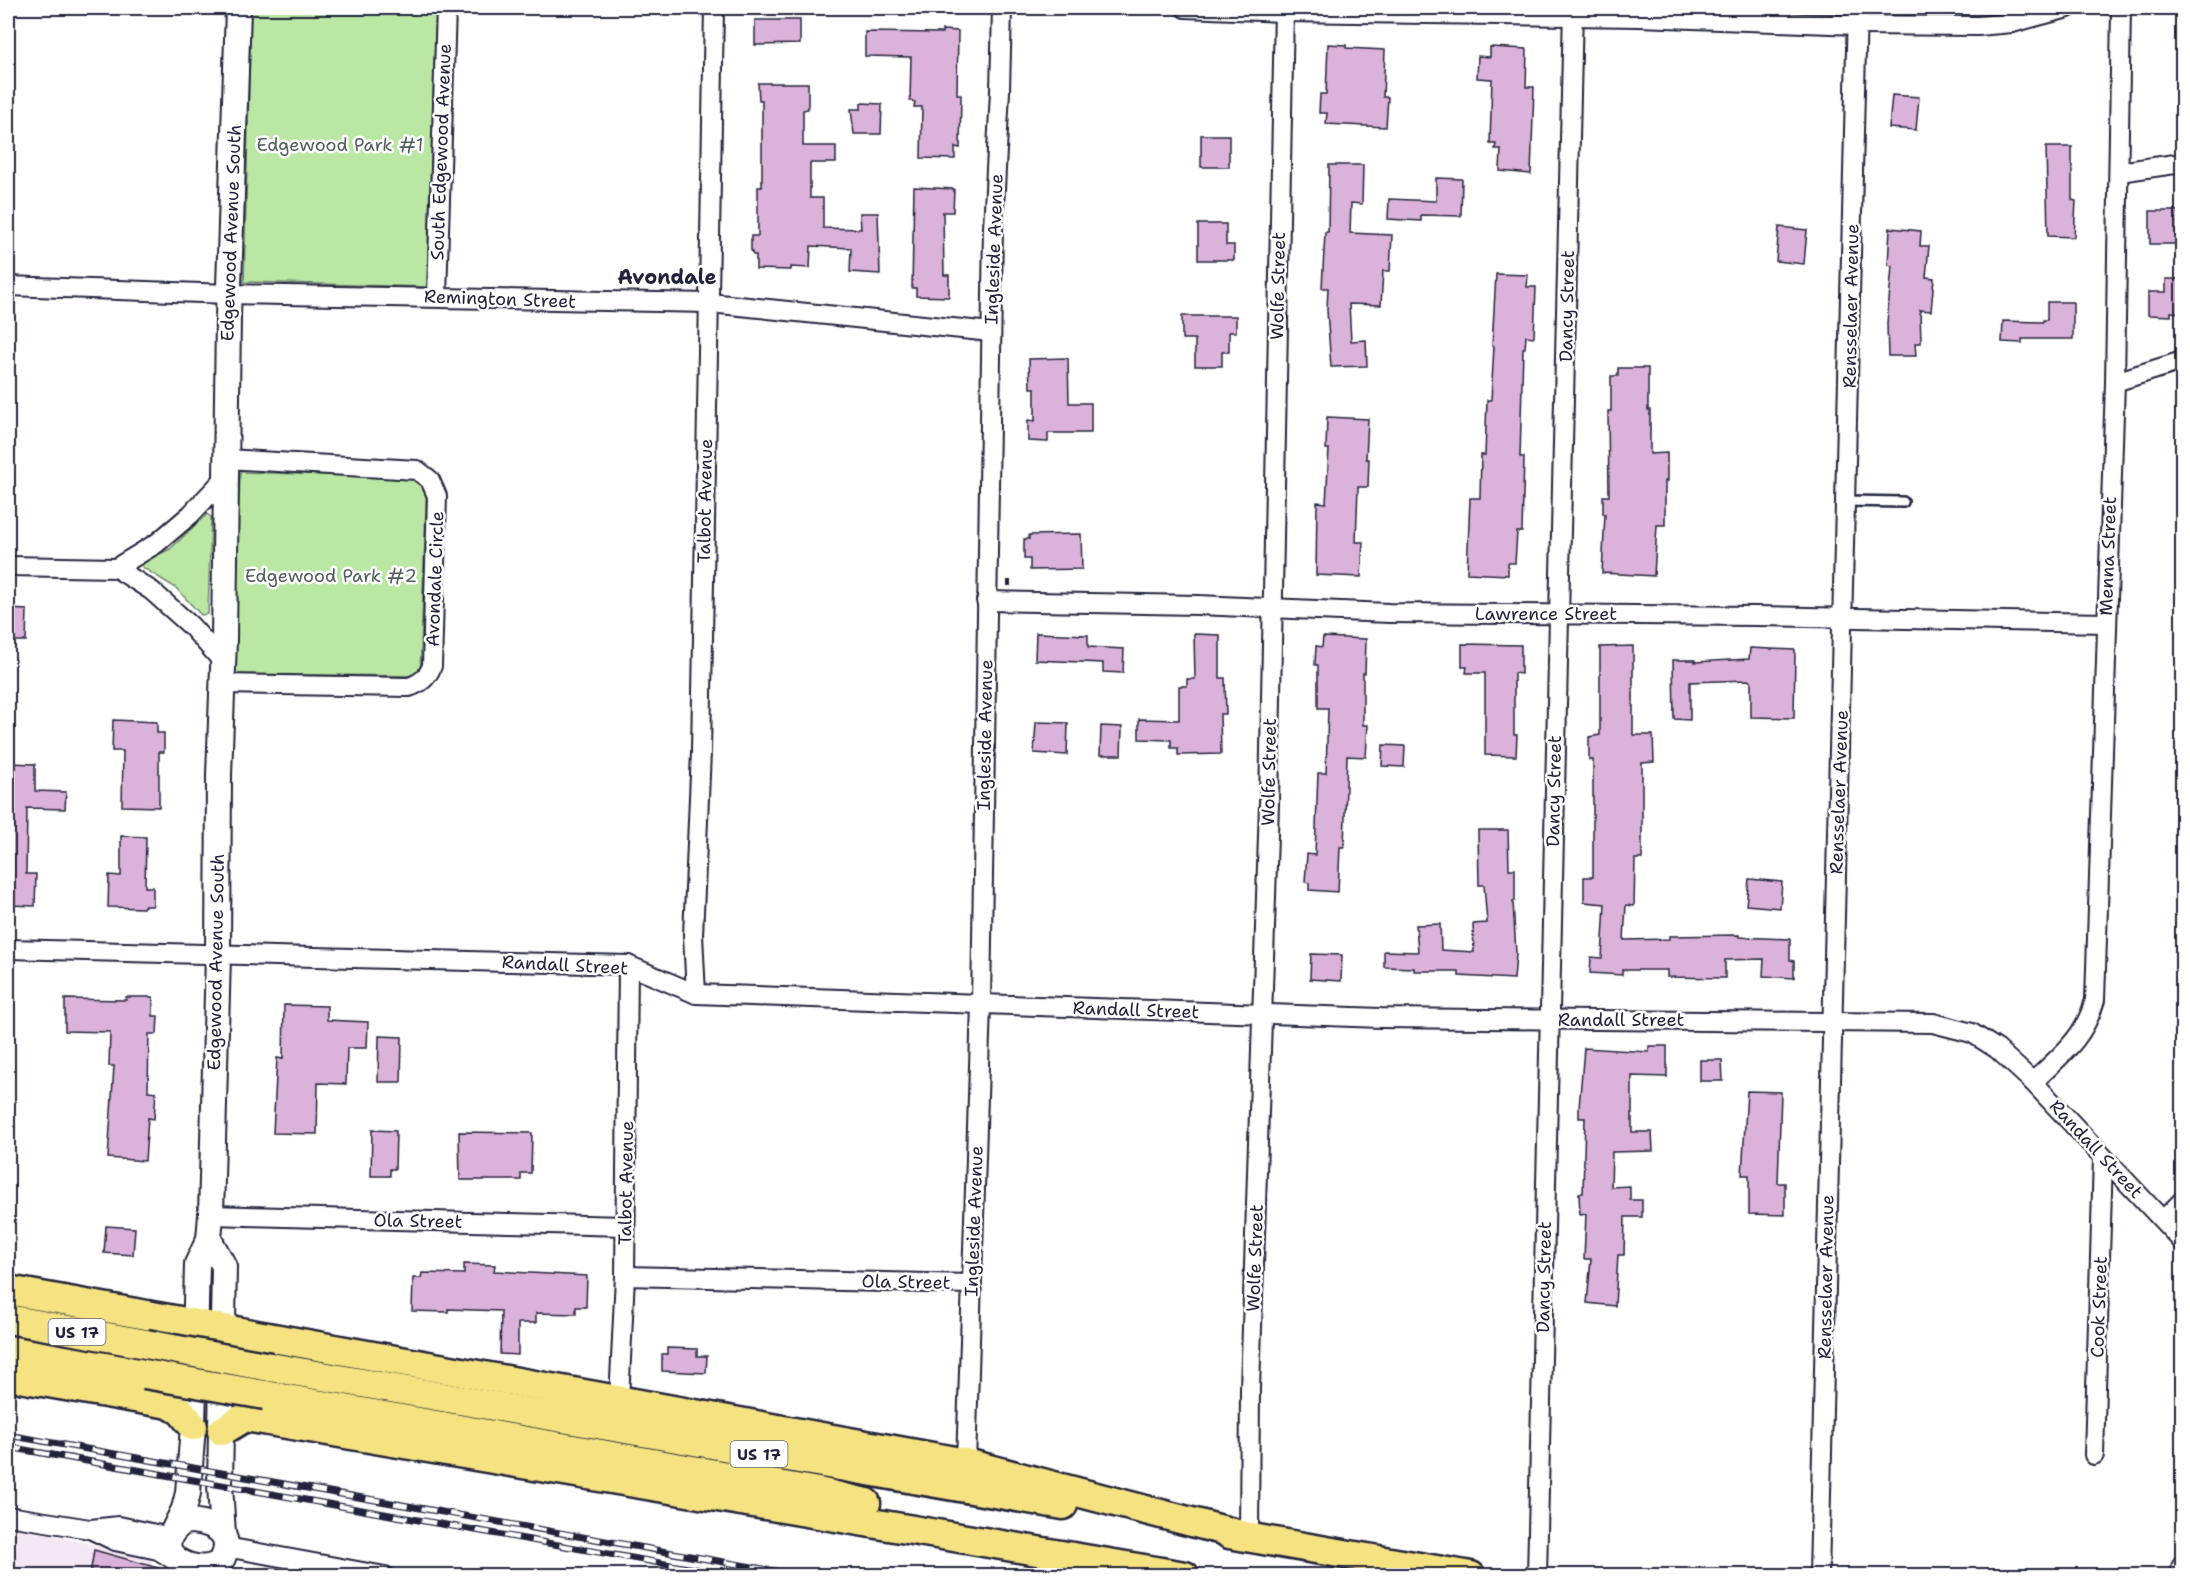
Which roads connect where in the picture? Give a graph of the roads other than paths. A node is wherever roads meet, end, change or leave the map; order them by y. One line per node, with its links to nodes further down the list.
1 (238, 8): 14 (main road, Edgewood Avenue South)
2 (446, 8): 15 (street, South Edgewood Avenue)
3 (714, 8): 16 (street, Talbot Avenue)
4 (1002, 8): 17 (street, Ingleside Avenue)
5 (1185, 8): 8 (street)
6 (2068, 8): 10 (street)
7 (2121, 8): 12 (street, Menna Street)
8 (1284, 10): 9 (street); 26 (street, Wolfe Street)
9 (1573, 12): 10 (street); 27 (street, Dancy Street)
10 (1857, 16): 21 (street, Rensselaer Avenue)
11 (2182, 163): 12 (street)
12 (2119, 172): 19 (street, Menna Street)
13 (8, 286): 14 (street, Remington Street)
14 (229, 294): 15 (street, Remington Street); 20 (main road, Edgewood Avenue South)
15 (437, 297): 16 (street, Remington Street)
16 (710, 303): 17 (street, Remington Street); 34 (street, Talbot Avenue)
17 (991, 332): 25 (street, Ingleside Avenue)
18 (2182, 361): 19 (street)
19 (2115, 382): 29 (street, Menna Street)
20 (226, 469): 24 (street); 30 (main road); 30 (street, Avondale Circle)
21 (1846, 501): 22 (lane); 28 (street, Rensselaer Avenue)
22 (1903, 502)
23 (8, 566): 24 (street)
24 (116, 568): 30 (street)
25 (987, 601): 26 (street, Lawrence Street); 35 (street, Ingleside Avenue)
26 (1271, 608): 27 (street, Lawrence Street); 36 (street, Wolfe Street)
27 (1559, 614): 28 (street, Lawrence Street); 37 (street, Dancy Street)
28 (1844, 619): 29 (street, Lawrence Street); 38 (street, Rensselaer Avenue)
29 (2106, 624): 39 (street, Menna Street)
30 (223, 674): 32 (main road, Edgewood Avenue South)
31 (8, 949): 32 (street, Randall Street)
32 (218, 956): 33 (street, Randall Street); 42 (main road, Edgewood Avenue South)
33 (628, 965): 34 (street, Randall Street); 44 (street, Talbot Avenue)
34 (696, 994): 35 (street, Randall Street)
35 (981, 1005): 36 (street, Randall Street); 48 (street, Ingleside Avenue)
36 (1263, 1014): 37 (street, Randall Street); 61 (street, Wolfe Street)
37 (1550, 1020): 38 (street, Randall Street); 71 (street, Dancy Street)
38 (1832, 1021): 39 (street, Randall Street); 72 (street, Rensselaer Avenue)
39 (2033, 1082): 40 (street, Randall Street)
40 (2103, 1158): 43 (street, Randall Street); 58 (street, Cook Street)
41 (2182, 1201): 43 (street)
42 (211, 1215): 44 (street, Ola Street); 45 (main road, Edgewood Avenue South)
43 (2163, 1220): 46 (street, Randall Street)
44 (625, 1226): 47 (street, Talbot Avenue)
45 (209, 1239): 51 (main road, Edgewood Avenue South); 52 (main road)
46 (2182, 1240)
47 (625, 1276): 48 (street, Ola Street); 55 (street, Talbot Avenue)
48 (971, 1284): 59 (street, Ingleside Avenue)
49 (8, 1290): 51 (highway)
50 (8, 1319): 61 (highway, US 17, bridge)
51 (196, 1323): 52 (highway); 56 (main road, Edgewood Avenue South)
52 (224, 1328): 55 (highway); 57 (main road)
53 (8, 1350): 69 (highway, US 17, bridge)
54 (8, 1376): 56 (highway)
55 (620, 1400): 59 (highway)
56 (193, 1426): 62 (main road, Edgewood Avenue South)
57 (222, 1431): 63 (main road); 68 (highway)
58 (2094, 1455)
59 (966, 1463): 61 (highway)
60 (8, 1516): 62 (street)
61 (1249, 1537): 70 (highway, US 17)
62 (176, 1553): 63 (main road); 63 (main road)
63 (221, 1555): 67 (street)
64 (2182, 1565): 73 (street)
65 (8, 1573): 66 (lane)
66 (20, 1575)
67 (385, 1575)
68 (1185, 1575)
69 (1198, 1575)
70 (1471, 1575)
71 (1537, 1575)
72 (1819, 1575)
73 (2178, 1575)

